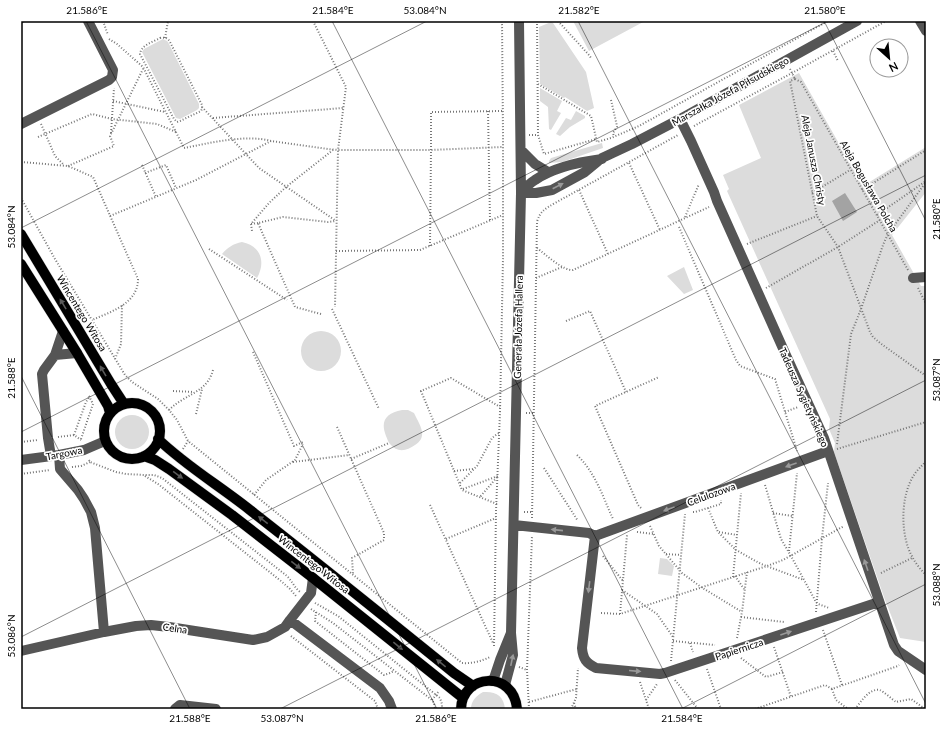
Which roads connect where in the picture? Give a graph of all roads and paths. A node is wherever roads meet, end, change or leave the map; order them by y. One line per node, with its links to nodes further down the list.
1 (88, 21): 19 (street)
2 (168, 21): 13 (path)
3 (313, 21): 26 (path)
4 (502, 21): 28 (path)
5 (519, 21): 50 (street, Generała Józefa Hallera)
6 (537, 21): 21 (path)
7 (558, 21): 16 (path)
8 (828, 21): 41 (path)
9 (857, 21): 33 (street, Marszałka Józefa Piłsudskiego)
10 (886, 21): 15 (path)
11 (920, 21): 12 (street)
12 (926, 31)
13 (165, 38): 25 (path); 25 (path)
14 (109, 39): 18 (path)
15 (833, 51): 17 (path); 36 (path)
16 (591, 58)
17 (838, 61)
18 (143, 69): 24 (path); 29 (path)
19 (112, 77): 23 (path); 30 (street)
20 (795, 79): 58 (path, Aleja Bogusława Polcha); 68 (path, Aleja Janusza Christy)
21 (538, 84): 43 (path); 43 (path)
22 (611, 100): 41 (path)
23 (113, 101): 24 (path); 32 (path)
24 (126, 103): 29 (path); 34 (path)
25 (202, 107): 31 (path)
26 (343, 108): 31 (path); 48 (path)
27 (488, 111): 28 (path); 45 (path); 49 (path)
28 (503, 111): 46 (path)
29 (166, 112): 37 (path)
30 (38, 115): 35 (street); 38 (path)
31 (213, 118): 42 (path)
32 (112, 119): 34 (path); 38 (path); 39 (path)
33 (680, 119): 36 (street, Tadeusza Sygietyńskiego); 53 (street, Marszałka Józefa Piłsudskiego)
34 (118, 120): 37 (path); 39 (path)
35 (21, 124)
36 (686, 131): 55 (path); 90 (street, Tadeusza Sygietyńskiego)
37 (176, 132): 42 (path)
38 (46, 134): 40 (path); 57 (path)
39 (110, 136): 57 (path)
40 (38, 137)
41 (614, 137): 43 (path)
42 (232, 139): 44 (path); 52 (path)
43 (596, 139)
44 (271, 141): 47 (path); 52 (path)
45 (489, 147): 46 (path); 49 (path); 79 (path)
46 (503, 147): 72 (path)
47 (334, 149): 48 (path); 63 (path)
48 (338, 150): 49 (path); 78 (path)
49 (432, 150): 87 (path)
50 (521, 150): 59 (street); 67 (street, Generała Józefa Hallera)
51 (926, 150): 66 (path)
52 (246, 154): 63 (path); 64 (path)
53 (602, 158): 59 (street, Marszałka Józefa Piłsudskiego); 67 (street, Marszałka Józefa Piłsudskiego, one-way to 53)
54 (21, 162): 57 (path)
55 (629, 162): 65 (path); 83 (path)
56 (142, 165): 60 (path)
57 (66, 166): 74 (path)
58 (850, 170): 66 (path, Aleja Bogusława Polcha); 68 (path)
59 (548, 172): 67 (street, Marszałka Józefa Piłsudskiego)
60 (145, 173): 64 (path); 69 (path)
61 (702, 178): 76 (path)
62 (926, 181): 73 (path); 86 (path)
63 (286, 187): 78 (path); 81 (path)
64 (176, 188): 69 (path)
65 (579, 190): 89 (path); 93 (path)
66 (862, 190): 73 (path, Aleja Bogusława Polcha)
67 (521, 193): 170 (street, Generała Józefa Hallera)
68 (812, 193): 75 (path, Aleja Janusza Christy)
69 (156, 197): 74 (path)
70 (21, 198): 105 (path)
71 (711, 205): 76 (path)
72 (503, 215): 79 (path); 121 (path)
73 (877, 215): 77 (path, Aleja Bogusława Polcha)
74 (110, 216): 102 (path)
75 (817, 216): 88 (path, Aleja Janusza Christy); 90 (path)
76 (685, 218): 83 (path)
77 (880, 220): 86 (path, Aleja Bogusława Polcha); 88 (path)
78 (336, 221): 80 (path); 92 (path)
79 (490, 221): 87 (path)
80 (258, 223): 81 (path); 104 (path)
81 (251, 224): 84 (path)
82 (679, 227): 124 (path)
83 (660, 230): 93 (path)
84 (252, 231)
85 (21, 234): 119 (main road, Wincentego Witosa, one-way to 85)
86 (888, 234): 98 (path, Aleja Bogusława Polcha); 103 (path)
87 (430, 246): 92 (path)
88 (838, 247): 99 (path); 103 (path, Aleja Janusza Christy)
89 (537, 248): 95 (path); 97 (path)
90 (738, 248): 99 (street, Tadeusza Sygietyńskiego)
91 (209, 249): 100 (path)
92 (336, 250): 122 (path)
93 (608, 254): 95 (path)
94 (21, 264): 107 (main road)
95 (562, 267): 97 (path)
96 (926, 277): 98 (street)
97 (536, 278): 173 (path)
98 (912, 278): 101 (path, Aleja Bogusława Polcha)
99 (758, 293): 135 (street, Tadeusza Sygietyńskiego)
100 (287, 300)
101 (926, 304)
102 (122, 305): 105 (path); 111 (path)
103 (861, 309): 113 (path, Aleja Janusza Christy); 135 (path)
104 (321, 314)
105 (92, 320): 111 (path)
106 (566, 321): 118 (path)
107 (63, 331): 109 (main road); 110 (street)
108 (253, 352): 144 (path)
109 (76, 353): 110 (street); 125 (main road)
110 (55, 355): 138 (street)
111 (115, 359): 123 (path)
112 (213, 370): 115 (path)
113 (926, 376)
114 (658, 377): 118 (path)
115 (202, 388): 117 (path); 126 (path)
116 (173, 391): 117 (path)
117 (196, 392): 123 (path)
118 (626, 392): 165 (path)
119 (124, 404): 125 (main road); 132 (main road)
120 (798, 406): 124 (path)
121 (500, 407): 129 (path); 149 (path)
122 (379, 409)
123 (168, 410): 159 (path)
124 (785, 412): 140 (path)
125 (110, 413): 133 (main road)
126 (196, 414)
127 (926, 422): 135 (path)
128 (337, 427): 136 (path)
129 (500, 433): 148 (path); 152 (path)
130 (74, 435): 131 (path)
131 (81, 439)
132 (158, 439): 139 (main road); 242 (main road, Wincentego Witosa, one-way to 132)
133 (105, 440): 138 (street, Targowa); 139 (main road)
134 (389, 443): 142 (path)
135 (832, 450): 165 (street, Celulozowa, one-way to 165); 195 (street, Tadeusza Sygietyńskiego, one-way to 135)
136 (349, 455): 142 (path); 144 (path)
137 (577, 455): 169 (path)
138 (55, 456): 143 (street, Targowa); 216 (street)
139 (144, 456): 194 (main road, Wincentego Witosa, one-way to 194)
140 (799, 457)
141 (88, 459): 151 (path)
142 (351, 459): 191 (path)
143 (21, 460)
144 (292, 462): 159 (path)
145 (926, 462): 187 (path)
146 (544, 468): 172 (path)
147 (797, 468): 150 (path)
148 (474, 469): 149 (path); 156 (path)
149 (454, 471): 156 (path)
150 (797, 473): 153 (path); 167 (path)
151 (145, 476): 203 (path); 203 (path)
152 (498, 476): 158 (path); 160 (path); 161 (path)
153 (790, 476)
154 (829, 476): 179 (path)
155 (763, 480): 166 (path)
156 (460, 484): 158 (path)
157 (742, 487): 177 (path)
158 (462, 490): 160 (path)
159 (254, 495): 191 (path)
160 (480, 497): 161 (path)
161 (497, 504): 168 (path)
162 (430, 505): 180 (path)
163 (708, 508): 175 (path)
164 (685, 512): 185 (path)
165 (645, 514): 174 (street, Celulozowa); 176 (path)
166 (773, 514): 167 (path); 183 (path)
167 (792, 516): 183 (path)
168 (496, 518): 180 (path); 224 (path)
169 (615, 524)
170 (514, 525): 173 (street); 218 (street, Generała Józefa Hallera)
171 (846, 525): 179 (path)
172 (580, 526)
173 (532, 527): 178 (street, one-way to 173); 249 (path)
174 (628, 527): 176 (path); 178 (street, Celulozowa); 197 (path)
175 (718, 532): 177 (path); 181 (path)
176 (654, 534): 184 (path)
177 (737, 535): 181 (path)
178 (595, 536): 237 (street, Papiernicza, one-way to 237)
179 (822, 538): 186 (path); 204 (path)
180 (446, 539): 224 (path)
181 (736, 550): 188 (path); 193 (path)
182 (600, 552): 197 (path)
183 (789, 552): 186 (path)
184 (666, 554): 185 (path); 189 (path)
185 (681, 555): 189 (path)
186 (791, 556): 188 (path); 196 (path)
187 (912, 558): 192 (path); 195 (path)
188 (767, 566): 190 (path); 196 (path)
189 (680, 570): 198 (path); 202 (path)
190 (747, 572): 193 (path); 201 (path)
191 (353, 574): 230 (path)
192 (926, 574)
193 (734, 576): 198 (path); 201 (path)
194 (313, 578): 199 (main road, Wincentego Witosa); 203 (street)
195 (871, 578): 205 (street, Tadeusza Sygietyńskiego)
196 (804, 580): 204 (path)
197 (623, 581): 200 (path)
198 (701, 587): 202 (path); 209 (path)
199 (326, 589): 203 (street); 247 (main road, Wincentego Witosa, one-way to 247)
200 (622, 590): 206 (path); 211 (path)
201 (745, 590): 209 (path)
202 (677, 595): 206 (path); 219 (path)
203 (307, 598): 208 (path); 214 (street, Celna); 256 (path)
204 (816, 602): 207 (path); 213 (path)
205 (879, 602): 213 (street, Papiernicza); 231 (street, Tadeusza Sygietyńskiego)
206 (645, 606): 211 (path); 219 (path)
207 (832, 609)
208 (316, 612): 236 (path); 236 (path)
209 (742, 612): 212 (path)
210 (601, 613): 211 (path)
211 (620, 614)
212 (741, 617): 215 (path); 220 (path)
213 (818, 617): 221 (street, Papiernicza, one-way to 213); 243 (path)
214 (290, 620): 217 (street, Celna); 254 (street)
215 (789, 623)
216 (104, 632): 217 (street, Celna); 228 (street, Celna)
217 (278, 632): 253 (path)
218 (511, 634): 240 (street, Generała Józefa Hallera); 241 (street, Generała Józefa Hallera, one-way to 218)
219 (673, 638): 222 (path)
220 (737, 638)
221 (771, 638): 227 (street, Papiernicza); 239 (path)
222 (673, 641): 223 (path); 233 (path)
223 (690, 643): 225 (path); 229 (path)
224 (494, 644): 226 (path)
225 (715, 645)
226 (494, 650)
227 (734, 650): 232 (street, Papiernicza); 239 (path)
228 (21, 651)
229 (692, 652)
230 (491, 656)
231 (908, 657): 235 (street, Tadeusza Sygietyńskiego); 243 (path)
232 (704, 660): 238 (street, Papiernicza); 264 (path)
233 (671, 661)
234 (578, 668): 244 (path)
235 (926, 670)
236 (394, 671): 255 (path)
237 (636, 671): 238 (street, Papiernicza); 248 (path)
238 (667, 672): 248 (path); 263 (path)
239 (783, 672): 246 (path)
240 (493, 681): 241 (main road); 242 (main road)
241 (504, 685): 258 (main road)
242 (473, 686): 247 (main road)
243 (842, 686): 245 (path)
244 (577, 689): 249 (path); 250 (path)
245 (832, 689): 246 (path); 266 (path)
246 (791, 697): 265 (path)
247 (463, 698): 257 (main road)
248 (646, 700): 262 (path)
249 (529, 702): 259 (path)
250 (574, 703): 260 (path); 261 (path)
251 (175, 709): 252 (street)
252 (216, 709)
253 (378, 709)
254 (392, 709)
255 (435, 709)
256 (442, 709)
257 (461, 709)
258 (517, 709)
259 (529, 709)
260 (571, 709)
261 (576, 709)
262 (650, 709)
263 (698, 709)
264 (721, 709)
265 (755, 709)
266 (848, 709)
267 (855, 709): 268 (path)
268 (925, 709)

